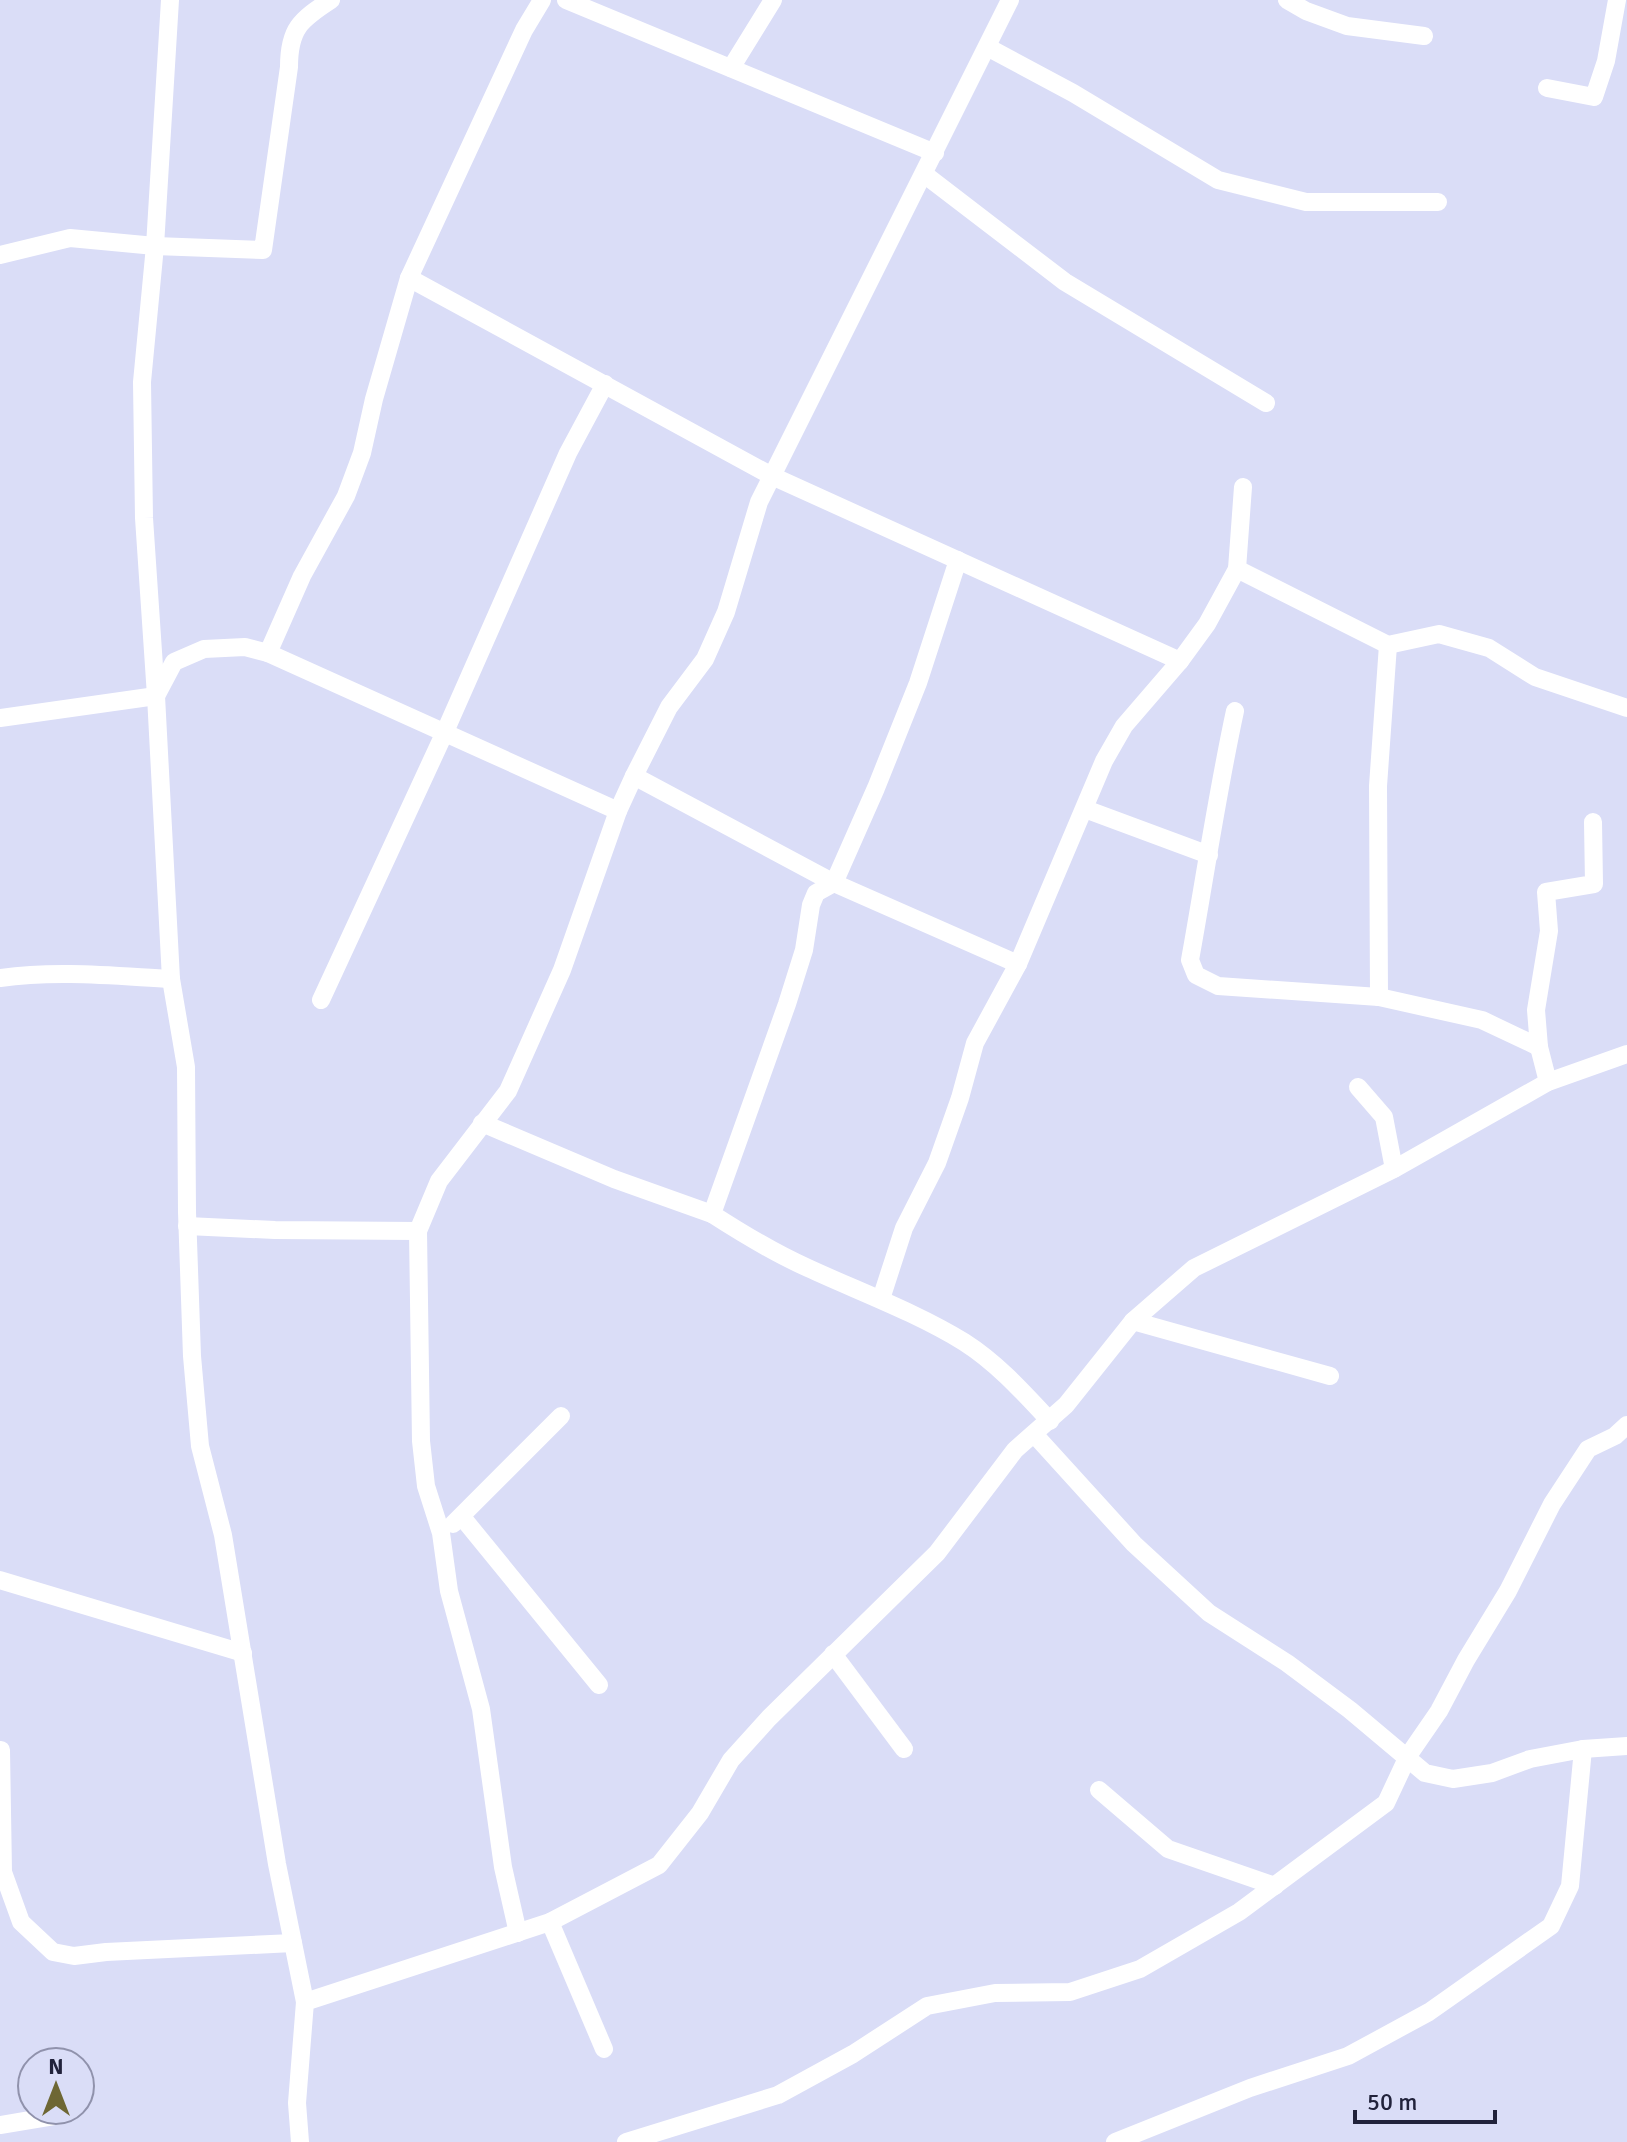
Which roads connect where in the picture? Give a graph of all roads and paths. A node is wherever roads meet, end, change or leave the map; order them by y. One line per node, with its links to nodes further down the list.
1 (170, 0): 16 (street)
2 (331, 0): 16 (street)
3 (542, 0): 18 (street)
4 (566, 0): 11 (street)
5 (773, 0): 11 (street)
6 (1010, 0): 10 (street)
7 (1287, 0): 9 (street)
8 (1617, 0): 12 (street)
9 (1424, 36)
10 (989, 48): 13 (street); 15 (street)
11 (731, 68): 13 (street)
12 (1547, 88)
13 (935, 153): 14 (street)
14 (924, 174): 20 (street); 21 (street)
15 (1438, 202)
16 (155, 246): 17 (street); 28 (street)
17 (0, 255)
18 (409, 278): 19 (street); 26 (street)
19 (605, 384): 21 (street); 32 (street)
20 (1266, 403)
21 (772, 476): 23 (street); 33 (street)
22 (1243, 487): 24 (street)
23 (958, 560): 27 (street); 38 (street)
24 (1237, 569): 25 (street); 27 (street)
25 (1388, 645): 29 (street); 42 (street)
26 (268, 653): 28 (street); 32 (street)
27 (1180, 661): 34 (street)
28 (156, 696): 31 (street); 41 (street)
29 (1627, 708)
30 (1235, 711): 37 (street)
31 (0, 718)
32 (444, 734): 35 (street); 43 (street)
33 (634, 776): 35 (street); 38 (street)
34 (1085, 809): 37 (street); 39 (street)
35 (618, 811): 48 (street)
36 (1593, 822): 44 (street)
37 (1209, 855): 42 (street)
38 (834, 883): 39 (street); 50 (street)
39 (1018, 964): 53 (street)
40 (0, 978): 41 (street)
41 (171, 979): 51 (street)
42 (1379, 997): 44 (street)
43 (321, 1000)
44 (1539, 1047): 46 (street)
45 (1627, 1054): 46 (street)
46 (1548, 1082): 49 (street)
47 (1358, 1087): 49 (street)
48 (482, 1123): 50 (street); 52 (street)
49 (1394, 1169): 54 (street)
50 (712, 1214): 53 (street)
51 (187, 1226): 52 (street); 63 (street)
52 (418, 1231): 61 (street)
53 (881, 1299): 57 (street)
54 (1133, 1321): 55 (street); 57 (street)
55 (1330, 1376)
56 (561, 1416): 60 (street)
57 (1050, 1421): 59 (street)
58 (1627, 1425): 70 (street)
59 (1034, 1434): 64 (street); 70 (street)
60 (462, 1517): 61 (street); 65 (street)
61 (441, 1533): 74 (street)
62 (0, 1580): 63 (street)
63 (243, 1653): 75 (street)
64 (833, 1654): 67 (street); 73 (street)
65 (599, 1685)
66 (1627, 1746): 68 (street)
67 (904, 1749)
68 (1583, 1749): 70 (street); 80 (street)
69 (1, 1750): 75 (street)
70 (1408, 1756): 72 (street)
71 (1099, 1790): 72 (street)
72 (1275, 1886): 79 (street)
73 (550, 1922): 74 (street); 77 (street)
74 (518, 1933): 76 (street)
75 (293, 1943): 76 (street)
76 (305, 2002): 78 (street)
77 (604, 2049)
78 (300, 2142)
79 (626, 2142)
80 (1115, 2142)

